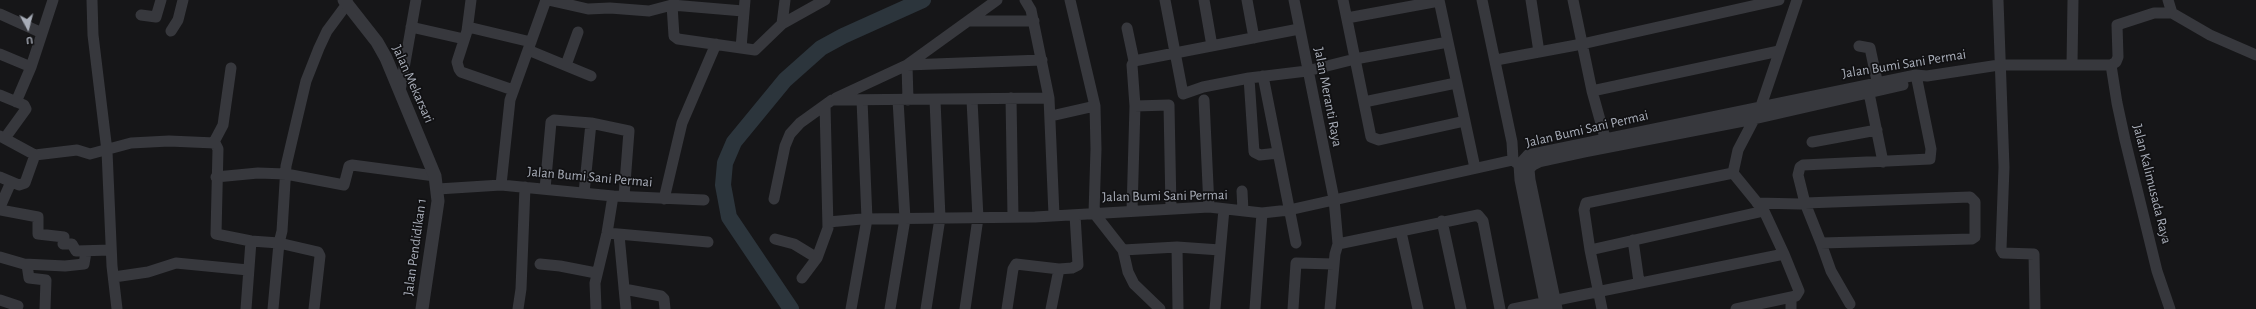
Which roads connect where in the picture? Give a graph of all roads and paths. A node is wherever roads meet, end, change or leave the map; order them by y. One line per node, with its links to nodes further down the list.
1 (53, 0): 43 (street)
2 (92, 0): 104 (street)
3 (161, 0): 32 (street)
4 (183, 0): 41 (street)
5 (416, 0): 37 (street)
6 (471, 0): 38 (street)
7 (547, 0): 28 (street); 49 (street)
8 (785, 0): 36 (street)
9 (823, 0): 36 (street)
10 (997, 0): 34 (street)
11 (1025, 0): 35 (street)
12 (1070, 0): 91 (street)
13 (1165, 0): 54 (street)
14 (1204, 0): 50 (street)
15 (1247, 0): 44 (street)
16 (1294, 0): 40 (street, Jalan Meranti Raya)
17 (1343, 0): 33 (street)
18 (1439, 0): 33 (street); 46 (street)
19 (1482, 0): 60 (street)
20 (1531, 0): 55 (street)
21 (1573, 0): 48 (street)
22 (1778, 0): 48 (street)
23 (1798, 0): 53 (street)
24 (1998, 0): 62 (street)
25 (2073, 0): 65 (street)
26 (2168, 0): 30 (street)
27 (346, 1): 77 (street, Jalan Mekarsari); 111 (street)
28 (672, 5): 29 (street); 47 (street)
29 (744, 6): 52 (street)
30 (2172, 13): 57 (street); 66 (street)
31 (0, 14): 43 (street)
32 (141, 15)
33 (1347, 18): 58 (street)
34 (969, 21): 35 (street); 64 (street)
35 (1034, 21): 59 (street)
36 (782, 24): 52 (street)
37 (411, 27): 45 (street); 77 (street)
38 (468, 27): 45 (street); 49 (street)
39 (1127, 28): 61 (street)
40 (1299, 29): 44 (street); 69 (street, Jalan Meranti Raya)
41 (171, 31)
42 (578, 32): 63 (street)
43 (42, 33): 67 (street)
44 (1254, 38): 50 (street)
45 (464, 39): 76 (street)
46 (1448, 42): 58 (street); 74 (street)
47 (716, 44): 52 (street); 122 (street, Jalan Bumi Sani Permai)
48 (1582, 44): 55 (street); 78 (street)
49 (530, 46): 63 (street); 76 (street)
50 (1212, 46): 54 (street)
51 (1859, 46): 75 (street)
52 (741, 48)
53 (1779, 51): 78 (street); 93 (street)
54 (1176, 52): 61 (street); 72 (street)
55 (1539, 52): 60 (street)
56 (0, 54): 67 (street)
57 (2256, 55)
58 (1355, 59): 69 (street); 90 (street)
59 (1042, 60): 64 (street); 82 (street)
60 (1496, 60): 108 (street)
61 (1134, 61): 92 (street)
62 (2000, 64): 65 (street, Jalan Bumi Sani Permai); 73 (street, Jalan Bumi Sani Permai); 212 (street)
63 (566, 65): 70 (street)
64 (907, 65): 84 (street); 89 (street)
65 (2072, 65): 66 (street, Jalan Bumi Sani Permai)
66 (2111, 65): 213 (street, Jalan Kalimusada Raya)
67 (31, 67): 88 (street)
68 (231, 68): 101 (street)
69 (1307, 71): 71 (street); 124 (street, Jalan Meranti Raya)
70 (591, 76)
71 (1263, 76): 72 (street); 105 (street)
72 (1249, 78): 105 (street)
73 (1920, 78): 75 (street, Jalan Bumi Sani Permai); 107 (street)
74 (1456, 83): 90 (street); 97 (street)
75 (1875, 88): 80 (street, Jalan Bumi Sani Permai); 94 (street); 99 (street)
76 (513, 90): 116 (street)
77 (400, 91): 115 (street, Jalan Mekarsari)
78 (1592, 91): 103 (street)
79 (0, 95): 88 (street)
80 (1804, 97): 93 (street, Jalan Bumi Sani Permai); 94 (street)
81 (1011, 98): 82 (street); 86 (street); 140 (street)
82 (1049, 98): 95 (street)
83 (862, 100): 84 (street); 89 (street); 143 (street)
84 (903, 100): 85 (street); 144 (street)
85 (935, 100): 86 (street); 141 (street)
86 (972, 100): 142 (street)
87 (1204, 100): 129 (street)
88 (16, 102): 100 (street)
89 (828, 102): 123 (street); 146 (street)
90 (1364, 102): 97 (street)
91 (1094, 106): 95 (street); 136 (street)
92 (1134, 106): 130 (street); 135 (street)
93 (1761, 106): 96 (street); 103 (street, Jalan Bumi Sani Permai)
94 (1800, 108): 96 (street)
95 (1051, 116): 138 (street)
96 (1754, 119): 103 (street); 110 (street)
97 (1465, 121): 109 (street)
98 (591, 123): 118 (street); 120 (street); 121 (street)
99 (1877, 130): 102 (street); 107 (street)
100 (2, 137): 106 (street)
101 (214, 142): 104 (street); 113 (street)
102 (1812, 142)
103 (1606, 143): 108 (street, Jalan Bumi Sani Permai)
104 (107, 151): 106 (street); 159 (street)
105 (1278, 153): 134 (street)
106 (35, 155): 114 (street)
107 (1883, 162): 126 (street)
108 (1520, 165): 109 (street, Jalan Bumi Sani Permai); 181 (street)
109 (1475, 168): 124 (street, Jalan Bumi Sani Permai)
110 (1733, 173): 128 (street); 162 (street)
111 (286, 174): 113 (street); 115 (street, Jalan Bumi Sani Permai); 154 (street)
112 (0, 177): 114 (street)
113 (216, 178): 152 (street)
114 (11, 182): 127 (street)
115 (437, 182): 116 (street, Jalan Bumi Sani Permai); 188 (street, Jalan Pendidikan 1)
116 (501, 185): 117 (street, Jalan Bumi Sani Permai)
117 (525, 187): 118 (street, Jalan Bumi Sani Permai); 189 (street)
118 (545, 188): 120 (street, Jalan Bumi Sani Permai)
119 (1242, 191): 133 (street)
120 (584, 193): 121 (street, Jalan Bumi Sani Permai)
121 (618, 196): 122 (street, Jalan Bumi Sani Permai); 148 (street)
122 (664, 199): 125 (street)
123 (774, 199)
124 (1334, 199): 134 (street, Jalan Bumi Sani Permai); 156 (street, Jalan Meranti Raya)
125 (704, 200)
126 (1805, 203): 128 (street); 157 (street); 157 (street)
127 (0, 207)
128 (1760, 207): 151 (street); 164 (street)
129 (1208, 208): 130 (street, Jalan Bumi Sani Permai); 131 (street, Jalan Bumi Sani Permai)
130 (1171, 209): 135 (street, Jalan Bumi Sani Permai)
131 (1224, 209): 133 (street, Jalan Bumi Sani Permai); 161 (street)
132 (0, 210): 163 (street)
133 (1243, 210): 137 (street, Jalan Bumi Sani Permai)
134 (1289, 210): 137 (street, Jalan Bumi Sani Permai); 155 (street)
135 (1132, 211): 136 (street, Jalan Bumi Sani Permai)
136 (1094, 213): 139 (street, Jalan Bumi Sani Permai); 160 (street)
137 (1262, 213): 202 (street)
138 (1054, 215): 139 (street, Jalan Bumi Sani Permai); 140 (street, Jalan Bumi Sani Permai)
139 (1075, 215): 170 (street)
140 (1013, 217): 142 (street, Jalan Bumi Sani Permai)
141 (940, 218): 142 (street, Jalan Bumi Sani Permai); 144 (street, Jalan Bumi Sani Permai); 195 (street)
142 (978, 218): 196 (street)
143 (867, 219): 144 (street, Jalan Bumi Sani Permai); 146 (street, Jalan Bumi Sani Permai); 193 (street)
144 (905, 219): 194 (street)
145 (1442, 221): 147 (street); 206 (street); 207 (street)
146 (828, 222): 166 (street)
147 (1402, 232): 156 (street); 205 (street)
148 (607, 233): 149 (street); 172 (street)
149 (619, 235): 153 (street); 176 (street)
150 (775, 239): 166 (street)
151 (1633, 240): 162 (street); 175 (street)
152 (251, 241): 154 (street); 171 (street)
153 (708, 242)
154 (279, 243): 186 (street); 187 (street)
155 (1296, 243)
156 (1338, 244): 169 (street, Jalan Meranti Raya)
157 (1821, 244): 180 (street)
158 (1177, 247): 160 (street); 161 (street); 200 (street)
159 (112, 250): 163 (street); 173 (street)
160 (1123, 250): 199 (street)
161 (1220, 250): 201 (street)
162 (1590, 250): 177 (street)
163 (86, 252): 167 (street)
164 (1784, 254): 175 (street); 178 (street)
165 (0, 257): 167 (street)
166 (817, 258): 174 (street)
167 (27, 264): 183 (street)
168 (540, 264): 172 (street)
169 (1334, 264): 203 (street); 204 (street, Jalan Meranti Raya)
170 (1059, 269): 197 (street); 198 (street)
171 (248, 270): 173 (street); 185 (street)
172 (596, 273): 190 (street)
173 (114, 277): 184 (street)
174 (802, 278)
175 (1639, 282): 177 (street)
176 (624, 290): 191 (street); 192 (street)
177 (1598, 292): 181 (street); 209 (street)
178 (1791, 297): 210 (street); 211 (street)
179 (0, 300): 182 (street)
180 (1850, 304)
181 (1551, 305): 208 (street)
182 (18, 306)
183 (45, 309)
184 (117, 309)
185 (246, 309)
186 (273, 309)
187 (314, 309)
188 (422, 309)
189 (518, 309)
190 (596, 309)
191 (626, 309)
192 (665, 309)
193 (851, 309)
194 (890, 309)
195 (926, 309)
196 (965, 309)
197 (1007, 309)
198 (1051, 309)
199 (1160, 309)
200 (1178, 309)
201 (1215, 309)
202 (1255, 309)
203 (1293, 309)
204 (1330, 309)
205 (1418, 309)
206 (1461, 309)
207 (1500, 309)
208 (1514, 309)
209 (1602, 309)
210 (1736, 309)
211 (1791, 309)
212 (2035, 309)
213 (2170, 309)

